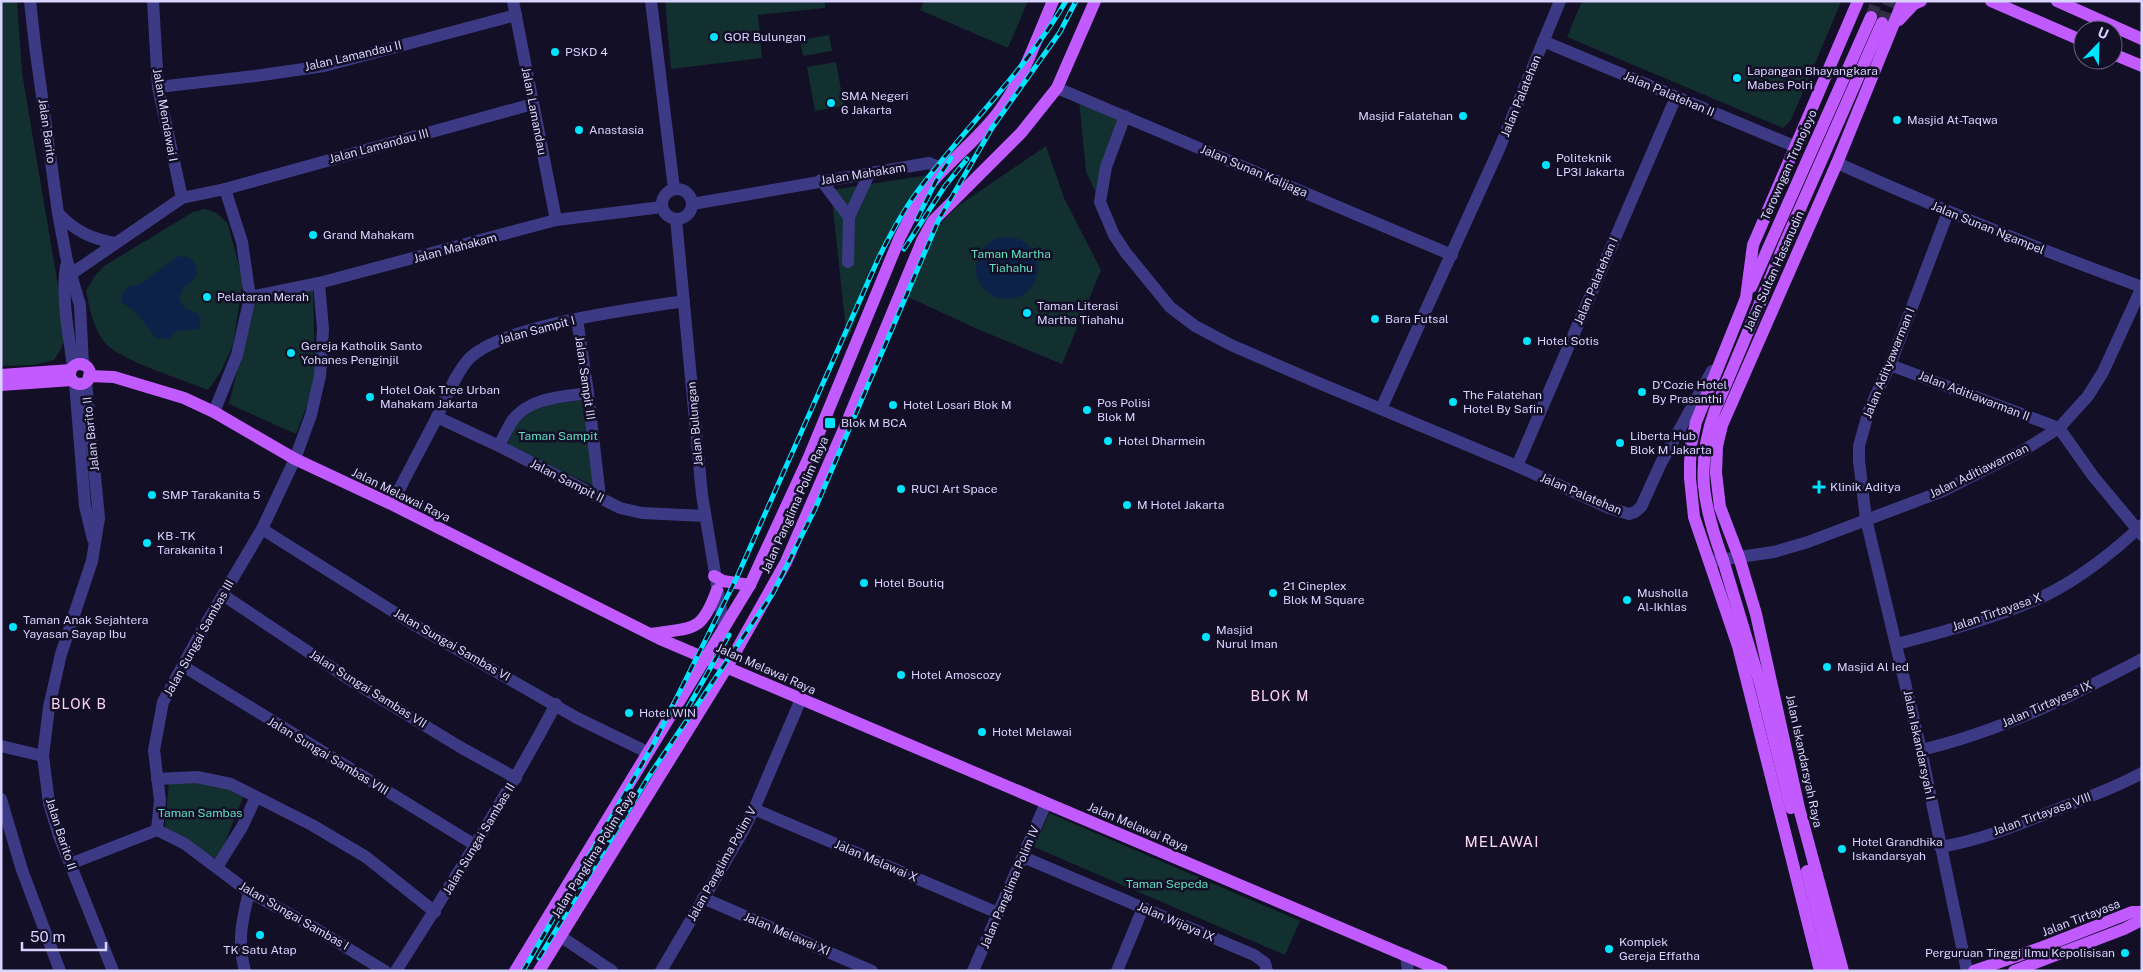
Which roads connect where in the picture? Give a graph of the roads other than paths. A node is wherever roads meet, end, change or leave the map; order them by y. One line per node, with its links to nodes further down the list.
1 (30, 1): 36 (street, Jalan Barito)
2 (153, 1): 20 (street, Jalan Mendawai I)
3 (513, 1): 13 (street, Jalan Lamandau)
4 (651, 1): 31 (street)
5 (1053, 1): 27 (main road, Jalan Panglima Polim Raya)
6 (1095, 1): 21 (main road, Jalan Panglima Polim Raya)
7 (1560, 1): 17 (street, Jalan Palatehan)
8 (1858, 1): 25 (main road, Jalan Sultan Hasanudin)
9 (1903, 1): 14 (main road, Jalan Sultan Hasanudin)
10 (1921, 1): 14 (main road)
11 (1991, 1): 15 (main road)
12 (2057, 1): 16 (main road)
13 (516, 15): 20 (street, Jalan Lamandau II); 23 (street, Jalan Lamandau)
14 (1882, 22): 26 (main road, Jalan Sultan Hasanudin); 41 (main road); 50 (main road, Terowngan Trunojoyo)
15 (2073, 37)
16 (2142, 39)
17 (1543, 41): 22 (street, Jalan Palatehan II); 42 (street, Jalan Palatehan)
18 (2123, 58): 19 (main road)
19 (2142, 66)
20 (158, 87): 32 (street, Jalan Mendawai I)
21 (1057, 88): 24 (street, Jalan Sunan Kalijaga); 67 (main road, Jalan Panglima Polim Raya)
22 (1676, 97): 25 (street, Jalan Palatehan II); 65 (street, Jalan Palatehan I)
23 (533, 104): 30 (street, Jalan Lamandau III); 39 (street, Jalan Lamandau)
24 (1125, 116): 42 (street, Jalan Sunan Kalijaga); 59 (street, Jalan Palatehan)
25 (1794, 146): 50 (main road, Jalan Sultan Hasanudin)
26 (1837, 163): 35 (street, Jalan Sunan Ngampel); 47 (main road, Jalan Sultan Hasanudin)
27 (944, 169): 28 (street, Jalan Mahakam); 66 (main road, Jalan Panglima Polim Raya)
28 (870, 172): 29 (street, Jalan Mahakam); 37 (street)
29 (821, 180): 33 (street, Jalan Mahakam); 37 (street)
30 (225, 189): 32 (street); 49 (street)
31 (674, 189): 33 (street); 34 (street)
32 (182, 198): 40 (street)
33 (692, 204): 38 (street)
34 (662, 207): 38 (street); 39 (street, Jalan Mahakam)
35 (1948, 212): 48 (street, Jalan Sunan Ngampel); 54 (street, Jalan Adityawarman I)
36 (58, 213): 40 (street); 43 (street, Jalan Barito)
37 (849, 217): 44 (street)
38 (676, 219): 51 (street, Jalan Bulungan)
39 (556, 220): 46 (street, Jalan Mahakam)
40 (116, 243): 45 (street)
41 (1784, 244): 47 (main road); 131 (main road, bridge)
42 (1452, 255): 59 (street, Jalan Palatehan)
43 (67, 261): 45 (street, Jalan Barito); 56 (street, Jalan Barito)
44 (848, 262)
45 (71, 274): 56 (street, Jalan Barito)
46 (319, 283): 49 (street, Jalan Mahakam); 64 (street, Jalan Sungai Sambas III)
47 (1783, 284): 74 (main road, Jalan Sultan Hasanudin)
48 (2142, 287): 62 (street, Jalan Aditiawarman)
49 (250, 297): 60 (street)
50 (1746, 298): 53 (main road, Jalan Sultan Hasanudin)
51 (684, 301): 52 (street, Jalan Sampit I); 70 (street, Jalan Bulungan)
52 (577, 319): 58 (street, Jalan Sampit III); 61 (street, Jalan Sampit I)
53 (1725, 347): 65 (street, Jalan Palatehan); 75 (main road, Jalan Sultan Hasanudin)
54 (1890, 365): 62 (street, Jalan Aditiawarman II); 71 (street, Jalan Adityawarman I)
55 (1, 374): 56 (main road)
56 (79, 375): 57 (main road); 60 (main road, Jalan Melawai Raya); 92 (street, Jalan Barito II)
57 (1, 385)
58 (588, 393): 63 (street); 68 (street, Jalan Sampit III)
59 (1381, 409): 65 (street, Jalan Palatehan)
60 (214, 412): 64 (main road, Jalan Melawai Raya)
61 (437, 417): 63 (street, Jalan Sampit II); 69 (street, Jalan Sampit I)
62 (2059, 428): 71 (street, Jalan Aditiawarman); 73 (street)
63 (499, 446): 68 (street, Jalan Sampit II)
64 (295, 460): 69 (main road, Jalan Melawai Raya); 72 (street, Jalan Sungai Sambas III)
65 (1517, 466)
66 (794, 487): 67 (main road); 77 (main road, Jalan Panglima Polim Raya)
67 (816, 496): 86 (main road, Jalan Panglima Polim Raya)
68 (600, 497): 70 (street, Jalan Sampit II)
69 (389, 503): 81 (main road, Jalan Melawai Raya)
70 (705, 516): 76 (street, Jalan Bulungan)
71 (1866, 520): 74 (street, Jalan Aditiawarman); 82 (street, Jalan Iskandarsyah I)
72 (262, 530): 79 (street, Jalan Sungai Sambas III); 88 (street, Jalan Sungai Sambas VI)
73 (2140, 530): 82 (street, Jalan Tirtayasa X)
74 (1739, 557): 75 (street, Jalan Aditiawarman); 132 (main road, Jalan Iskandarsyah Raya)
75 (1710, 562): 130 (main road)
76 (714, 576): 77 (main road); 78 (street, Jalan Bulungan)
77 (750, 585): 80 (main road, Jalan Panglima Polim Raya)
78 (716, 590): 80 (street, Jalan Bulungan); 81 (main road)
79 (223, 595): 85 (street, Jalan Sungai Sambas III); 94 (street, Jalan Sungai Sambas VII)
80 (724, 627): 83 (main road, Jalan Panglima Polim Raya)
81 (651, 634): 83 (main road, Jalan Melawai Raya)
82 (1897, 644): 90 (street, Jalan Iskandarsyah I)
83 (705, 657): 86 (main road, Jalan Melawai Raya); 91 (main road, Jalan Panglima Polim Raya)
84 (2142, 659): 90 (street, Jalan Tirtayasa IX)
85 (183, 666): 95 (street, Jalan Sungai Sambas III); 101 (street, Jalan Sungai Sambas VIII)
86 (727, 667): 87 (main road, Jalan Melawai Raya); 113 (main road, Jalan Panglima Polim Raya)
87 (801, 699): 98 (main road, Jalan Melawai Raya); 99 (street, Jalan Panglima Polim V)
88 (556, 704): 91 (street, Jalan Sungai Sambas VI); 94 (street, Jalan Sungai Sambas II)
89 (1, 746): 92 (street)
90 (1921, 750): 102 (street, Jalan Iskandarsyah I)
91 (646, 752): 120 (main road, Jalan Panglima Polim Raya)
92 (43, 756): 104 (street, Jalan Barito II)
93 (2142, 773): 102 (street, Jalan Tirtayasa VIII)
94 (516, 778): 101 (street, Jalan Sungai Sambas II)
95 (157, 779): 96 (street); 100 (street, Jalan Sungai Sambas III)
96 (256, 797): 105 (street); 109 (street)
97 (1, 799): 115 (street)
98 (1046, 803): 103 (street, Jalan Panglima Polim IV); 114 (main road, Jalan Melawai Raya)
99 (754, 809): 107 (street, Jalan Panglima Polim V); 111 (street, Jalan Melawai X)
100 (158, 830): 104 (street); 105 (street, Jalan Sungai Sambas I)
101 (475, 845): 109 (street, Jalan Sungai Sambas II)
102 (1940, 847): 133 (street, Jalan Iskandarsyah I)
103 (1023, 857): 108 (street, Jalan Wijaya IX); 111 (street, Jalan Panglima Polim IV)
104 (70, 864): 116 (street, Jalan Barito II)
105 (217, 867): 106 (street, Jalan Sungai Sambas I)
106 (248, 892): 117 (street); 118 (street, Jalan Sungai Sambas I)
107 (703, 898): 123 (street, Jalan Panglima Polim V); 124 (street, Jalan Melawai XI)
108 (1143, 908): 126 (street); 127 (street, Jalan Wijaya IX)
109 (435, 912): 119 (street, Jalan Sungai Sambas II)
110 (2142, 912): 134 (main road, Jalan Tirtayasa)
111 (998, 913): 125 (street, Jalan Panglima Polim IV)
112 (2142, 917): 135 (main road, Jalan Tirtayasa)
113 (560, 936): 121 (main road, Jalan Panglima Polim Raya); 122 (street)
114 (1406, 955): 128 (street); 129 (main road, Jalan Melawai Raya)
115 (60, 971)
116 (112, 971)
117 (245, 971)
118 (385, 971)
119 (396, 971)
120 (515, 971)
121 (539, 971)
122 (612, 971)
123 (661, 971)
124 (872, 971)
125 (973, 971)
126 (1117, 971)
127 (1267, 971)
128 (1408, 971)
129 (1442, 971)
130 (1820, 971)
131 (1832, 971)
132 (1843, 971)
133 (1967, 971)
134 (1974, 971)
135 (2014, 971)

